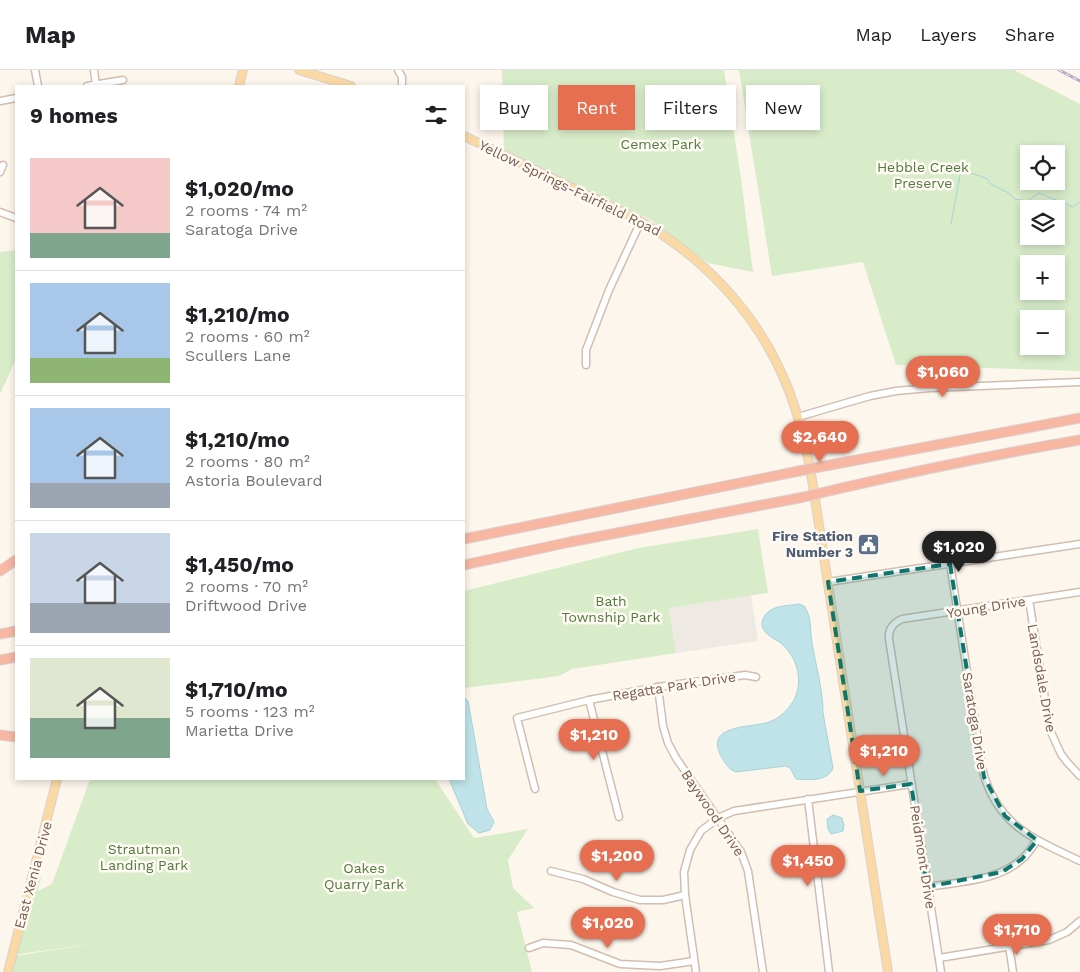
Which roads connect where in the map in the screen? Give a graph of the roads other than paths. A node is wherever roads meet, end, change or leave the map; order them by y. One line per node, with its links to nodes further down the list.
1 (36, 70): 7 (street)
2 (94, 70): 8 (street)
3 (243, 70): 9 (main road)
4 (303, 70): 10 (main road)
5 (398, 70): 11 (street)
6 (123, 80): 8 (street)
7 (38, 85)
8 (96, 85)
9 (239, 85)
10 (347, 85)
11 (402, 85)
12 (15, 98): 13 (street)
13 (0, 101)
14 (465, 136): 19 (main road, Yellow Springs-Fairfield Road)
15 (3, 165): 16 (street)
16 (0, 172)
17 (0, 212): 18 (street)
18 (15, 218)
19 (641, 221): 20 (street); 22 (main road, Yellow Springs-Fairfield Road)
20 (586, 365)
21 (1080, 382): 22 (street)
22 (798, 417): 33 (main road, Yellow Springs-Fairfield Road)
23 (1080, 418): 25 (highway, bridge)
24 (1080, 440): 26 (highway, bridge)
25 (465, 538)
26 (570, 542): 30 (highway); 31 (highway)
27 (1080, 544): 29 (street)
28 (15, 562): 32 (highway)
29 (950, 564): 33 (street); 36 (street, Saratoga Drive)
30 (465, 565)
31 (465, 569)
32 (0, 571)
33 (828, 582): 51 (main road, Yellow Springs-Fairfield Road)
34 (1080, 592): 35 (street, Young Drive)
35 (1028, 600): 36 (street, Young Drive); 47 (street, Landsdale Drive)
36 (957, 611): 37 (street, Young Drive); 55 (street, Saratoga Drive)
37 (893, 625): 49 (street, Peidmont Drive)
38 (15, 631): 39 (highway)
39 (0, 634)
40 (15, 657): 41 (highway)
41 (0, 660)
42 (756, 677): 43 (street, Regatta Park Drive)
43 (658, 687): 44 (street, Regatta Park Drive); 54 (street, Baywood Drive)
44 (590, 700): 50 (street, Regatta Park Drive); 53 (street)
45 (0, 735): 46 (highway)
46 (15, 737)
47 (1080, 776)
48 (57, 780): 65 (main road, East Xenia Drive)
49 (911, 784): 51 (street); 58 (street, Peidmont Drive)
50 (535, 789)
51 (860, 791): 52 (street); 69 (main road, Yellow Springs-Fairfield Road)
52 (808, 799): 54 (street); 68 (street)
53 (619, 816)
54 (718, 818): 59 (street); 67 (street, Baywood Drive)
55 (1037, 840): 56 (street, Saratoga Drive); 58 (street)
56 (1080, 861)
57 (551, 871): 59 (street)
58 (927, 887): 63 (street, Peidmont Drive)
59 (685, 895): 64 (street)
60 (1080, 921): 61 (street)
61 (1010, 946): 63 (street); 71 (street)
62 (529, 948): 64 (street)
63 (939, 958): 70 (street, Peidmont Drive)
64 (694, 961): 66 (street)
65 (8, 972)
66 (696, 972)
67 (763, 972)
68 (829, 972)
69 (888, 972)
70 (941, 972)
71 (1014, 972)

